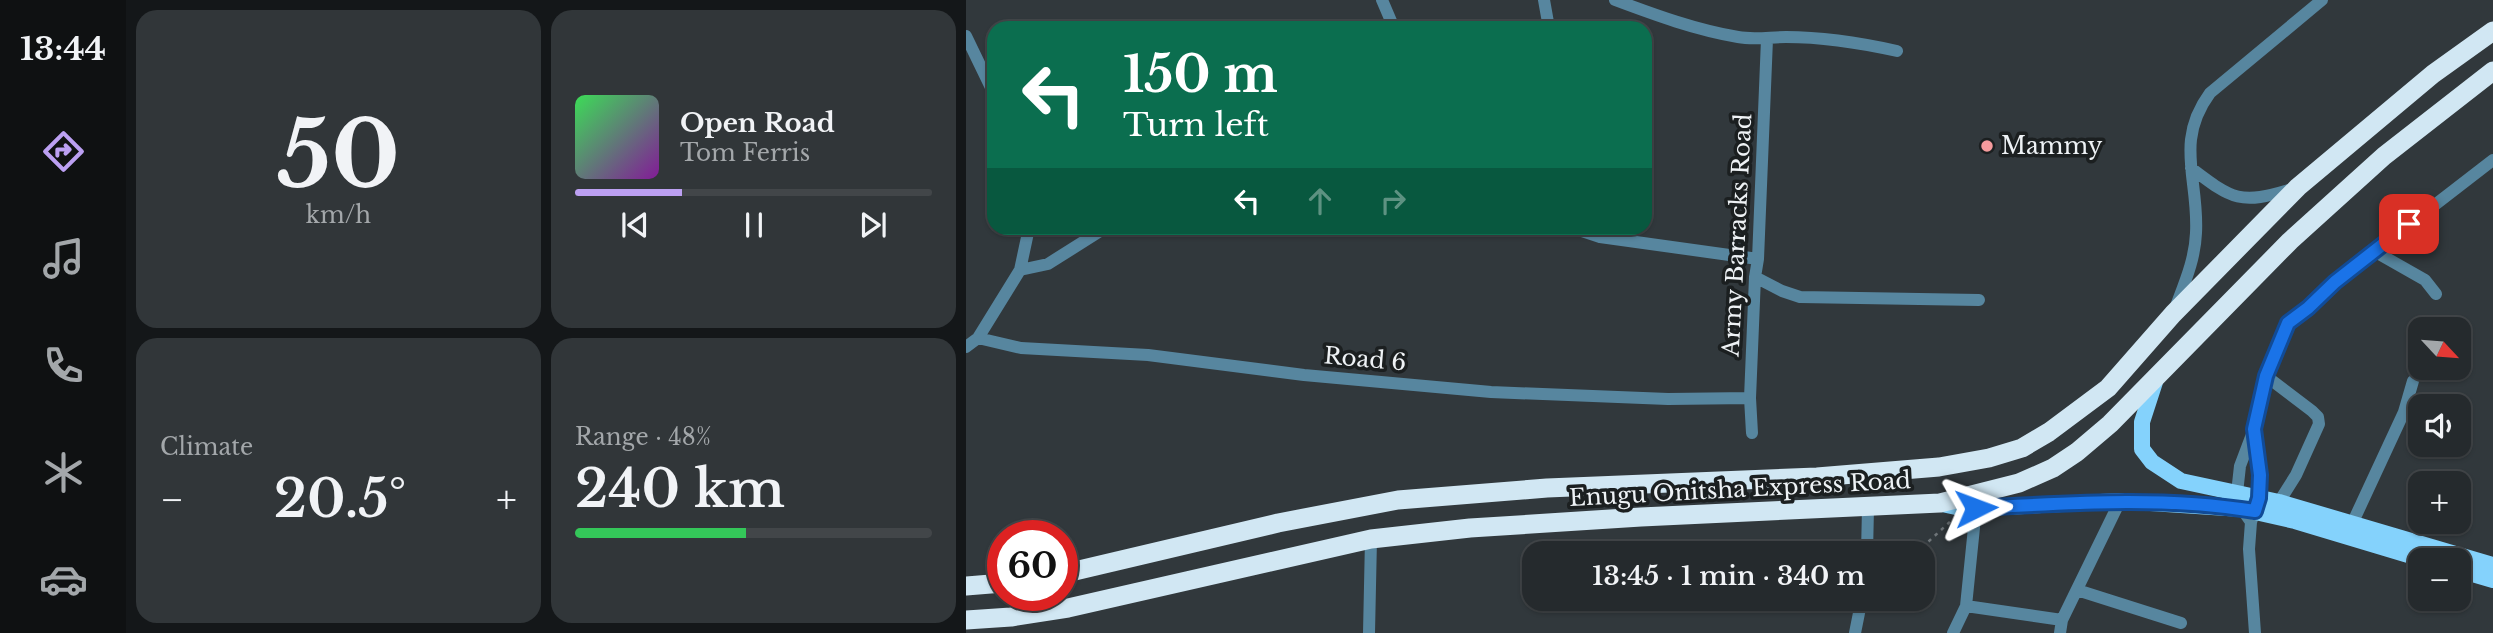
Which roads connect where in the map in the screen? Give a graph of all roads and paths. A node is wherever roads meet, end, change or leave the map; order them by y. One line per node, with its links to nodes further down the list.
1 (1382, 0): 5 (street)
2 (1544, 0): 6 (street)
3 (1615, 0): 9 (street)
4 (2322, 0): 14 (street)
5 (1391, 21)
6 (1548, 21)
7 (2493, 31): 15 (highway, Enugu Onitsha Express Road)
8 (966, 36): 12 (street)
9 (1767, 39): 10 (street); 20 (street, Army Barracks Road)
10 (1897, 51)
11 (2493, 71): 28 (highway, Enugu Onitsha Express Road)
12 (987, 80)
13 (2493, 160): 19 (street)
14 (2191, 168): 15 (street); 25 (street)
15 (2298, 187): 25 (highway, Enugu Onitsha Express Road)
16 (1027, 235): 21 (street)
17 (1094, 235): 21 (street)
18 (1594, 235): 20 (street)
19 (2374, 251): 23 (street); 29 (street)
20 (1758, 259): 22 (street, Army Barracks Road)
21 (1020, 270): 26 (street)
22 (1755, 278): 24 (street); 31 (street, Army Barracks Road)
23 (2436, 294)
24 (1979, 300)
25 (2172, 314): 46 (highway, Enugu Onitsha Express Road)
26 (978, 338): 27 (street); 31 (street, Road 6)
27 (966, 347)
28 (2158, 373): 36 (highway, Enugu Onitsha Express Road); 37 (main road)
29 (2266, 376): 32 (street); 35 (street)
30 (2413, 381): 40 (street)
31 (1751, 398): 33 (street, Army Barracks Road)
32 (2254, 429): 37 (street); 37 (street)
33 (1752, 433)
34 (2120, 501): 37 (main road); 39 (main road); 51 (street)
35 (2279, 502): 37 (main road); 40 (main road)
36 (1940, 503): 38 (highway, Enugu Onitsha Express Road); 39 (main road)
37 (2244, 504): 44 (main road); 60 (street)
38 (1868, 508): 41 (highway, Enugu Onitsha Express Road); 42 (street)
39 (1970, 509): 43 (path); 52 (street)
40 (2352, 524): 45 (main road)
41 (1371, 539): 54 (highway, Enugu Onitsha Express Road); 57 (street)
42 (1867, 541)
43 (1931, 541)
44 (2408, 555)
45 (2493, 565)
46 (1078, 570)
47 (2471, 574): 48 (main road)
48 (2493, 580)
49 (987, 584): 50 (highway)
50 (966, 586)
51 (2077, 590): 55 (street); 56 (street)
52 (1966, 606): 56 (street); 59 (street)
53 (1859, 611): 58 (street)
54 (966, 620)
55 (2181, 623)
56 (2061, 627)
57 (1370, 632)
58 (1855, 633)
59 (1953, 633)
60 (2255, 633)

